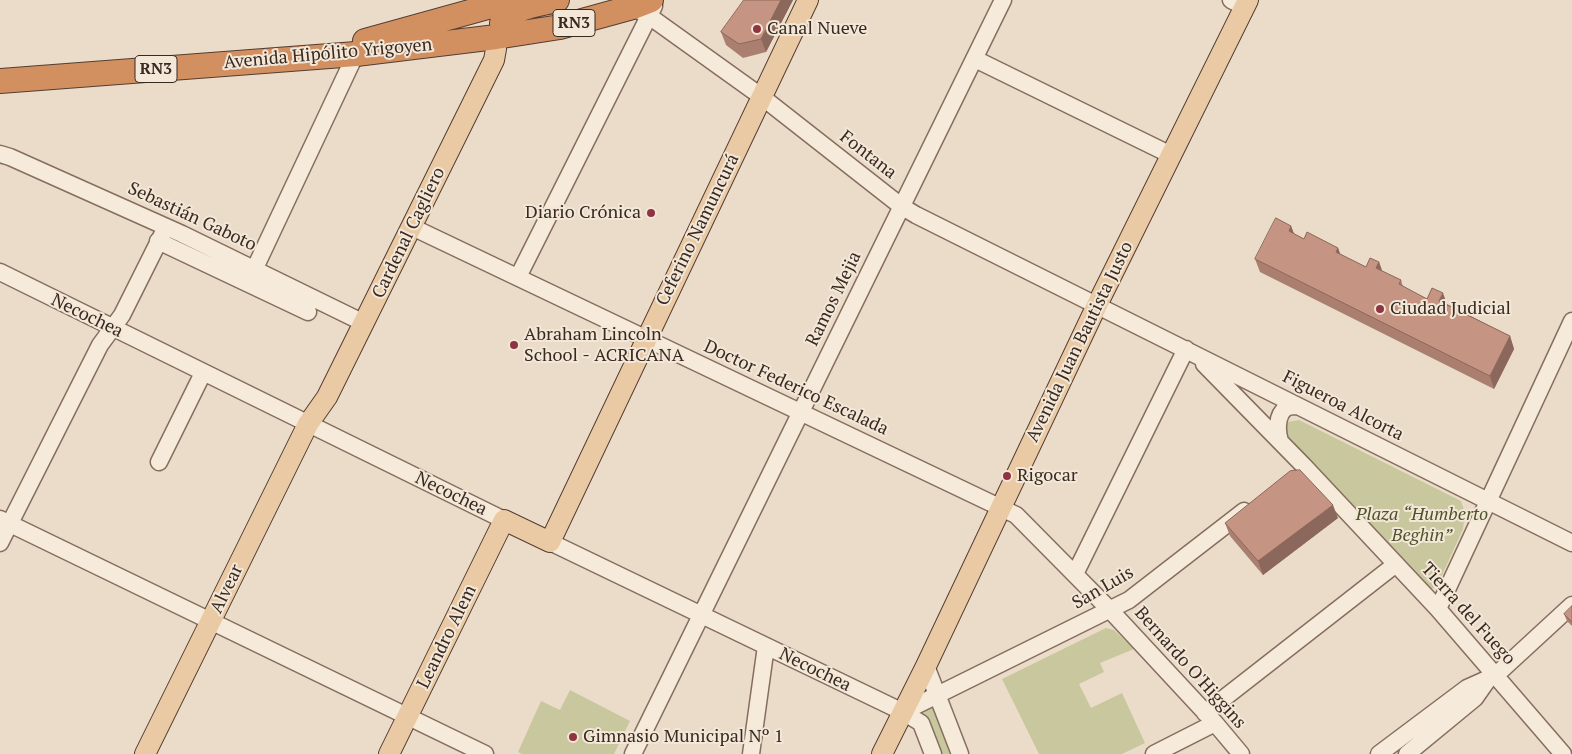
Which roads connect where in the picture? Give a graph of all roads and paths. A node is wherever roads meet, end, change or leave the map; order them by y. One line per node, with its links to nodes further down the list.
1 (513, 0): 9 (highway)
2 (557, 0): 8 (highway)
3 (658, 0): 7 (street)
4 (808, 0): 12 (main road, Ceferino Namuncurá)
5 (1003, 0): 10 (street, Ramos Mejia)
6 (1241, 2): 14 (main road, Avenida Juan Bautista Justo)
7 (644, 8): 8 (highway, Avenida Hipólito Yrigoyen / RN3); 12 (street, Fontana); 20 (street)
8 (496, 37): 9 (highway, Avenida Hipólito Yrigoyen / RN3); 16 (main road, Cardenal Cagliero)
9 (359, 48): 11 (highway, Avenida Hipólito Yrigoyen / RN3); 18 (street)
10 (975, 59): 14 (street); 15 (street, Ramos Mejia)
11 (0, 81)
12 (762, 97): 15 (street, Fontana); 26 (main road, Ceferino Namuncurá)
13 (0, 154): 17 (street, Sebastián Gaboto)
14 (1171, 155): 21 (main road, Avenida Juan Bautista Justo)
15 (901, 206): 21 (street, Fontana); 30 (street, Ramos Mejia)
16 (412, 227): 20 (street, Doctor Federico Escalada); 23 (main road, Cardenal Cagliero)
17 (162, 234): 18 (street, Sebastián Gaboto); 22 (street); 24 (street)
18 (255, 268): 23 (street, Sebastián Gaboto)
19 (0, 272): 24 (street, Necochea)
20 (518, 277): 26 (street, Doctor Federico Escalada)
21 (1097, 305): 27 (street, Figueroa Alcorta); 36 (main road, Avenida Juan Bautista Justo)
22 (308, 312)
23 (364, 323): 31 (main road, Cardenal Cagliero)
24 (112, 328): 28 (street, Necochea); 38 (street)
25 (1570, 331): 35 (street)
26 (646, 339): 30 (street, Doctor Federico Escalada); 39 (main road, Ceferino Namuncurá)
27 (1190, 351): 29 (street, Figueroa Alcorta); 32 (street, Tierra del Fuego); 43 (street)
28 (203, 373): 31 (street, Necochea); 33 (street)
29 (1298, 406): 32 (street); 35 (street, Figueroa Alcorta)
30 (800, 413): 36 (street, Doctor Federico Escalada); 47 (street, Ramos Mejia)
31 (308, 424): 37 (street, Necochea); 48 (main road, Alvear)
32 (1280, 441): 42 (street, Tierra del Fuego)
33 (160, 462)
34 (1255, 502): 46 (street, San Luis)
35 (1488, 502): 41 (street, Figueroa Alcorta); 45 (street)
36 (1001, 508): 43 (street, Bernardo O'Higgins); 50 (main road, Avenida Juan Bautista Justo)
37 (504, 520): 39 (main road, Necochea); 54 (main road, Leandro Alem)
38 (5, 521): 40 (street); 48 (street)
39 (550, 542): 47 (street, Necochea)
40 (0, 543)
41 (1572, 543)
42 (1396, 564): 45 (street, Tierra del Fuego); 55 (street)
43 (1076, 574): 46 (street, Bernardo O'Higgins)
44 (1572, 605): 51 (street)
45 (1438, 608): 51 (street, Tierra del Fuego)
46 (1111, 611): 52 (street, San Luis); 55 (street, Bernardo O'Higgins)
47 (701, 615): 49 (street, Necochea); 59 (street, Ramos Mejia)
48 (210, 622): 54 (street); 56 (main road, Alvear)
49 (766, 646): 53 (street, Necochea); 60 (street)
50 (926, 666): 52 (street); 53 (main road, Avenida Juan Bautista Justo)
51 (1492, 677): 66 (street); 67 (street); 68 (street, Tierra del Fuego)
52 (937, 695): 53 (street, San Luis); 63 (street)
53 (903, 712): 61 (main road, Avenida Juan Bautista Justo); 62 (street, Necochea)
54 (408, 717): 57 (main road, Leandro Alem); 58 (street)
55 (1210, 718): 64 (street); 65 (street, Bernardo O'Higgins)
56 (145, 754)
57 (389, 754)
58 (486, 754)
59 (633, 754)
60 (752, 754)
61 (882, 754)
62 (933, 754)
63 (960, 754)
64 (1154, 754)
65 (1241, 754)
66 (1379, 754)
67 (1407, 754)
68 (1562, 754)

